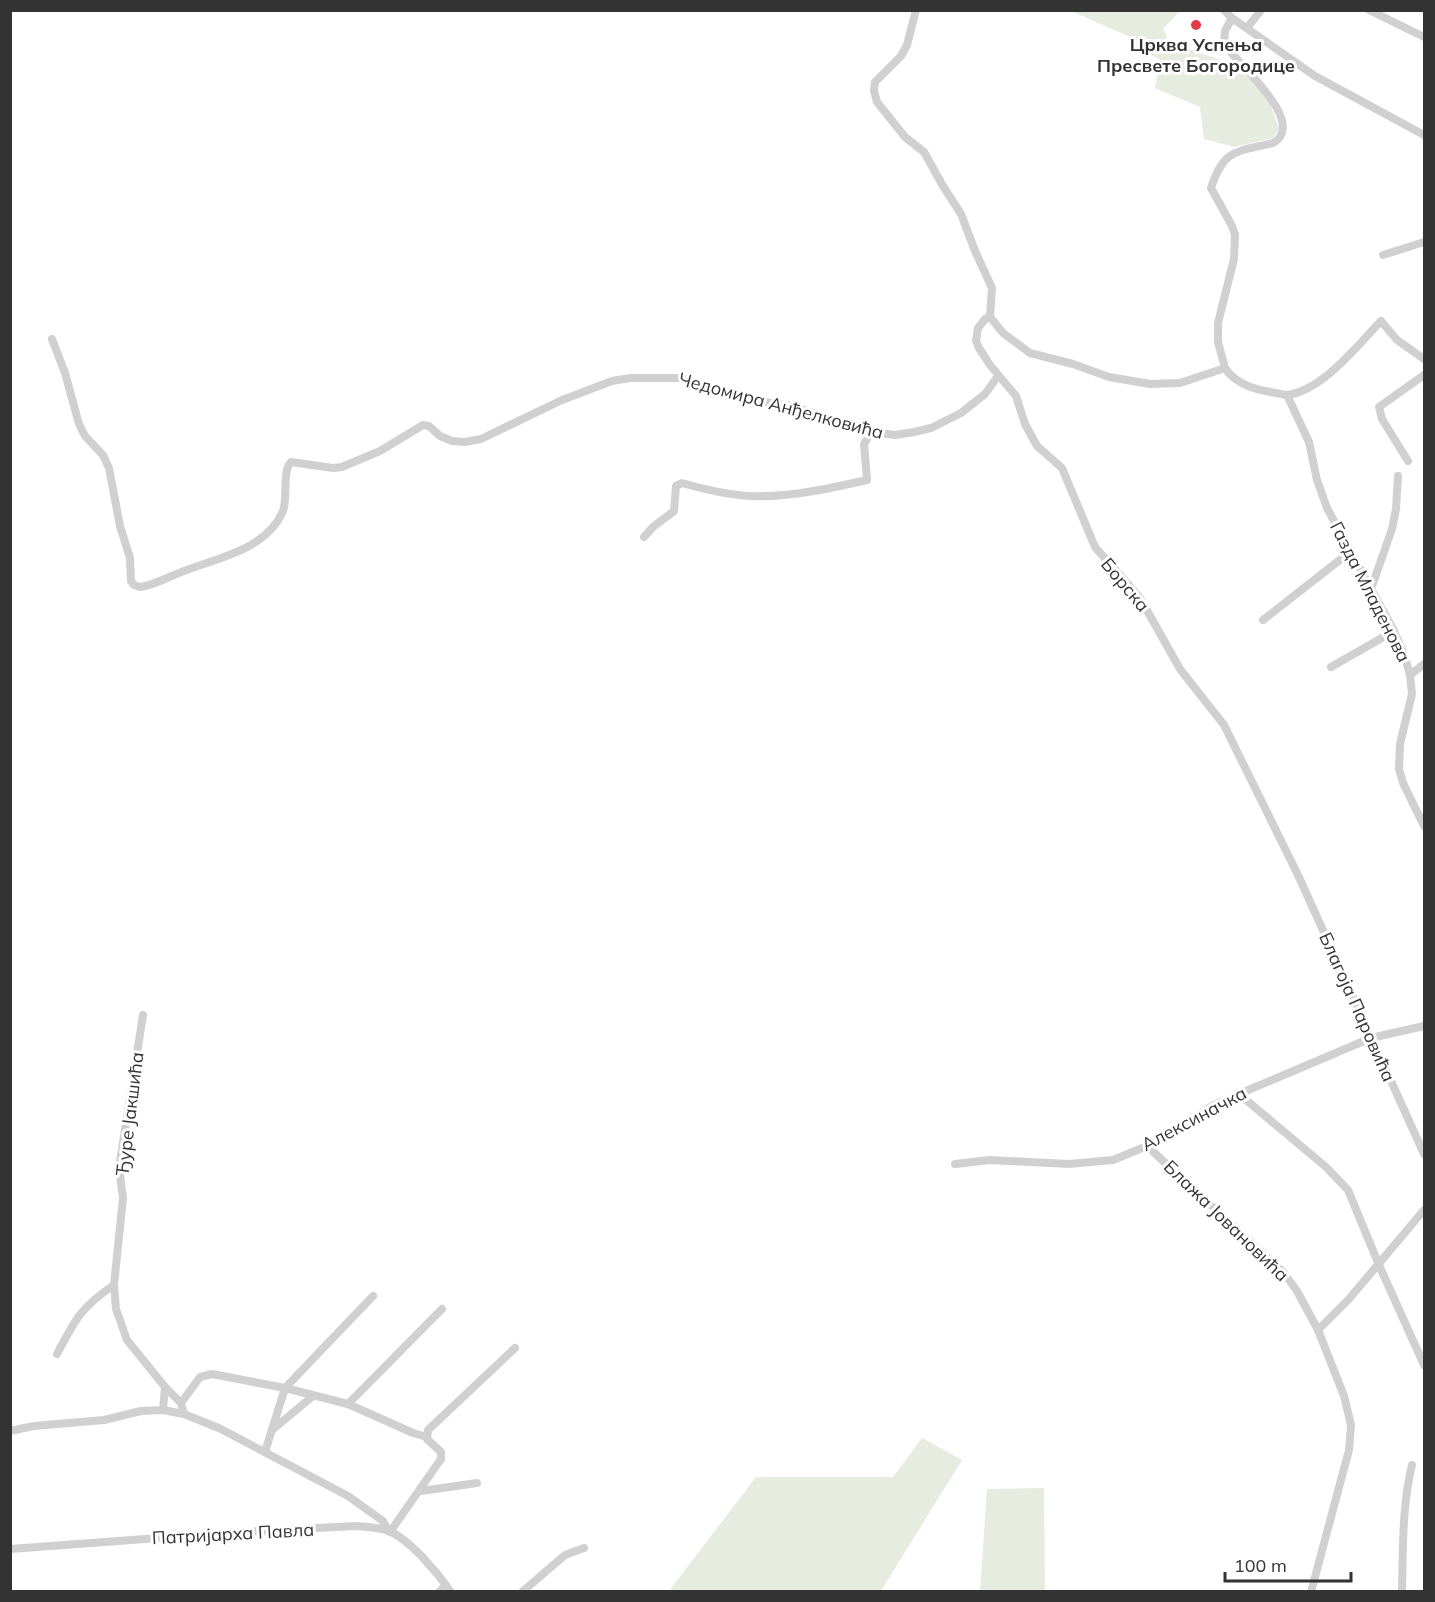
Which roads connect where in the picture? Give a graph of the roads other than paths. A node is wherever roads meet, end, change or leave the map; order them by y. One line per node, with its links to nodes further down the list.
1 (916, 10): 11 (street)
2 (1224, 10): 5 (street)
3 (1261, 10): 6 (street)
4 (1369, 10): 7 (street)
5 (1232, 18): 6 (street); 14 (street)
6 (1247, 28): 8 (street)
7 (1425, 37)
8 (1425, 135)
9 (1425, 242): 10 (street)
10 (1383, 255)
11 (990, 317): 14 (street); 15 (street, Борска)
12 (52, 339): 18 (street, Чедомира Анђелковића)
13 (1425, 359): 17 (street)
14 (1225, 368): 17 (street)
15 (998, 375): 18 (street, Чедомира Анђелковића); 30 (street, Борска)
16 (1425, 375): 19 (street)
17 (1287, 395): 22 (street, Газда Младенова)
18 (871, 432): 21 (street)
19 (1408, 461)
20 (1398, 476): 23 (street)
21 (644, 537)
22 (1350, 552): 23 (street, Газда Младенова); 24 (street)
23 (1371, 589): 25 (street, Газда Младенова)
24 (1263, 620)
25 (1394, 631): 27 (street); 28 (street, Газда Младенова)
26 (1425, 664): 28 (street)
27 (1331, 667)
28 (1410, 675): 29 (street, Газда Младенова)
29 (1425, 826)
30 (1290, 859): 33 (street, Благоја Паровића)
31 (143, 1015): 40 (street, Ђуре Јакшића)
32 (1425, 1026): 33 (street, Алексиначка)
33 (1371, 1038): 34 (street, Алексиначка); 36 (street, Благоја Паровића)
34 (1239, 1094): 35 (street, Алексиначка); 39 (street)
35 (1147, 1146): 37 (street, Алексиначка); 43 (street, Блажа Јовановића)
36 (1425, 1154)
37 (955, 1164)
38 (1425, 1210): 39 (street)
39 (1379, 1265): 43 (street); 46 (street)
40 (110, 1287): 45 (street); 47 (street, Ђуре Јакшића)
41 (373, 1296): 48 (street)
42 (442, 1309): 51 (street)
43 (1318, 1330): 66 (street, Блажа Јовановића)
44 (515, 1348): 56 (street)
45 (57, 1354)
46 (1425, 1365)
47 (165, 1387): 50 (street, Ђуре Јакшића); 52 (street)
48 (285, 1388): 49 (street); 50 (street); 55 (street)
49 (313, 1396): 51 (street); 55 (street)
50 (181, 1403): 53 (street, Ђуре Јакшића)
51 (348, 1404): 56 (street)
52 (163, 1410): 53 (street); 54 (street)
53 (184, 1414): 57 (street)
54 (10, 1431)
55 (272, 1431): 57 (street)
56 (427, 1437): 60 (street)
57 (265, 1452): 61 (street)
58 (1412, 1465): 67 (street)
59 (477, 1483): 60 (street)
60 (421, 1491): 61 (street)
61 (389, 1532): 63 (street, Патријарха Павла); 64 (street, Патријарха Павла)
62 (584, 1548): 65 (street)
63 (10, 1549)
64 (445, 1589)
65 (522, 1592)
66 (1311, 1592)
67 (1402, 1592)

